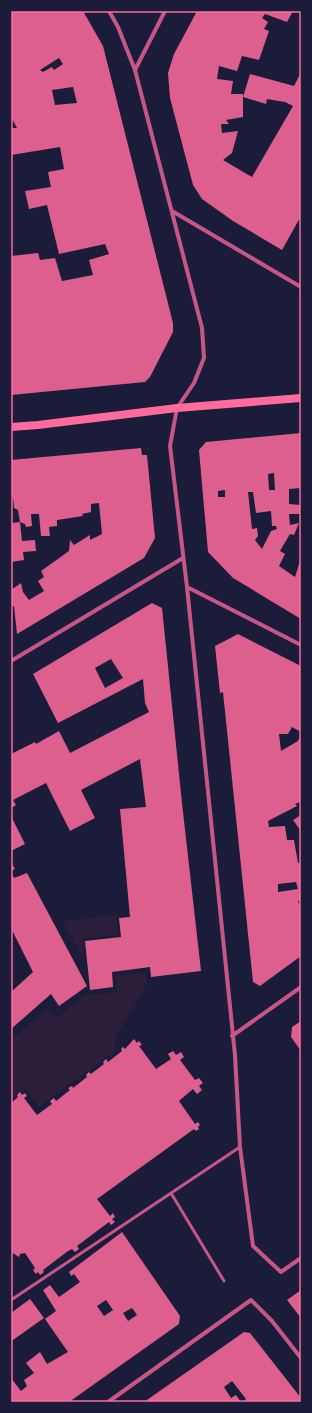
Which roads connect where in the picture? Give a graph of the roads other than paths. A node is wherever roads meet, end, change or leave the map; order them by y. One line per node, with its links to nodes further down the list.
1 (109, 11): 3 (street)
2 (166, 11): 3 (street)
3 (134, 70): 4 (street)
4 (172, 211): 5 (street); 7 (street)
5 (301, 287)
6 (301, 398): 7 (main road)
7 (177, 408): 8 (main road); 9 (street)
8 (11, 427)
9 (184, 558): 10 (street); 12 (street)
10 (186, 587): 11 (street); 14 (street)
11 (301, 645)
12 (11, 661)
13 (301, 987): 14 (street)
14 (232, 1036): 15 (street)
15 (240, 1147): 16 (lane); 17 (street)
16 (171, 1193): 18 (lane); 19 (lane)
17 (301, 1258)
18 (224, 1280)
19 (11, 1300)
20 (301, 1358): 21 (street)
21 (108, 1402)

